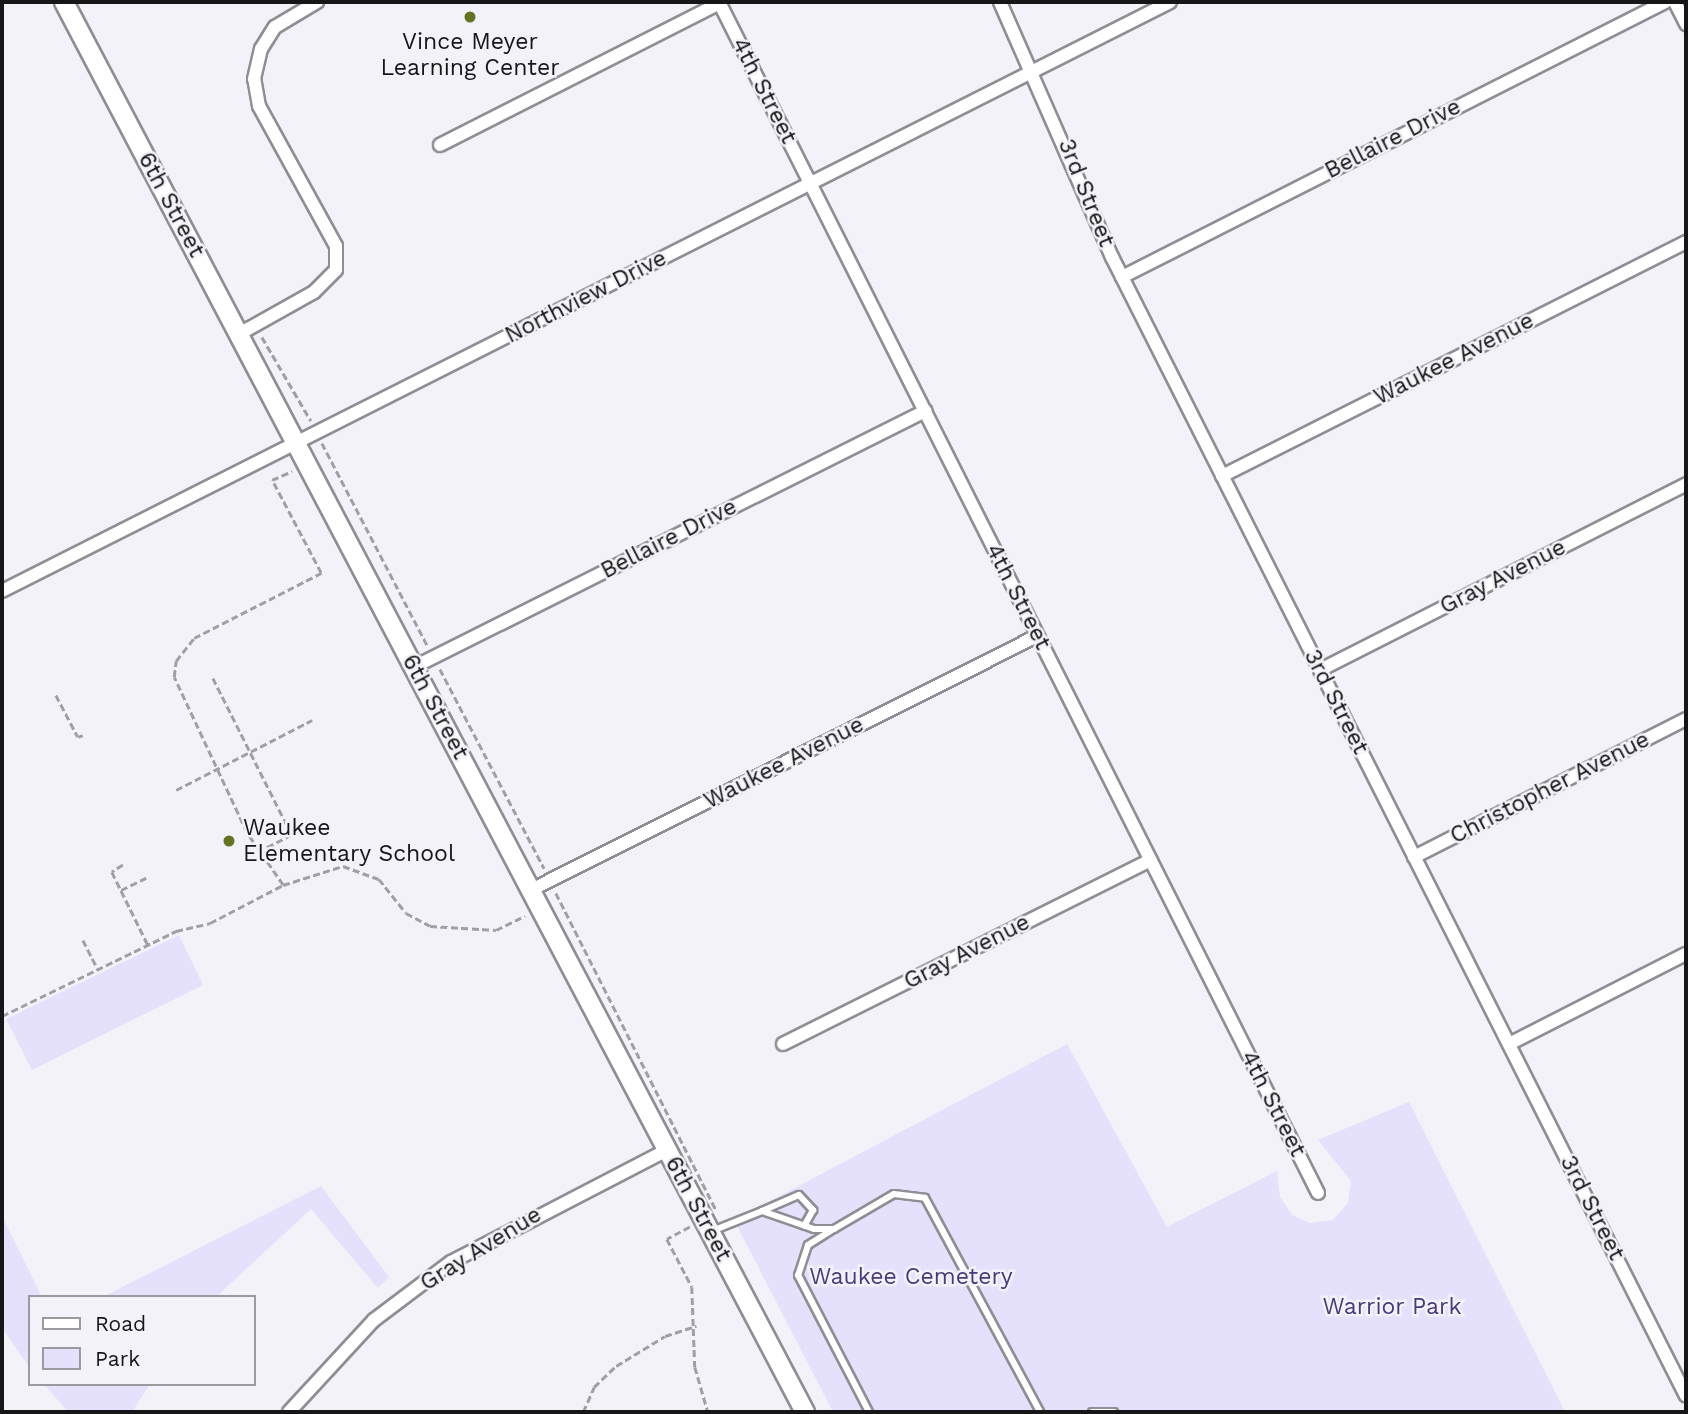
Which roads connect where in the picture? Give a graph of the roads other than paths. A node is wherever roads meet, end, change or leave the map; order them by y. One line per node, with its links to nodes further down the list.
1 (64, 2): 14 (main road, 6th Street)
2 (317, 2): 14 (street)
3 (719, 2): 10 (street); 11 (street, 4th Street)
4 (1000, 2): 9 (street, 3rd Street)
5 (1170, 2): 9 (street, Northview Drive)
6 (1665, 2): 13 (street, Bellaire Drive)
7 (1675, 2): 8 (street)
8 (1686, 24)
9 (1034, 71): 11 (street, Northview Drive); 13 (street, 3rd Street)
10 (440, 145)
11 (811, 183): 15 (street, 4th Street); 16 (street, Northview Drive)
12 (1686, 242): 17 (street, Waukee Avenue)
13 (1122, 277): 17 (street, 3rd Street)
14 (239, 334): 16 (main road, 6th Street)
15 (925, 411): 20 (street, 4th Street); 21 (street, Bellaire Drive)
16 (296, 443): 19 (street, Northview Drive); 21 (main road, 6th Street)
17 (1222, 476): 22 (street, 3rd Street)
18 (1686, 484): 22 (street, Gray Avenue)
19 (2, 591)
20 (1037, 636): 25 (street, 4th Street); 26 (street, Waukee Avenue)
21 (414, 667): 26 (main road, 6th Street)
22 (1320, 670): 24 (street, 3rd Street)
23 (1686, 719): 24 (street, Christopher Avenue)
24 (1414, 857): 29 (street, 3rd Street)
25 (1150, 860): 28 (street, Gray Avenue); 31 (street, 4th Street)
26 (531, 890): 30 (main road, 6th Street)
27 (1686, 954): 29 (street)
28 (783, 1044)
29 (1508, 1044): 36 (street, 3rd Street)
30 (667, 1150): 35 (main road, 6th Street); 37 (street, Gray Avenue)
31 (1318, 1192)
32 (762, 1211): 33 (lane); 33 (lane); 35 (lane)
33 (804, 1226): 34 (lane)
34 (834, 1228): 39 (lane); 40 (lane)
35 (710, 1232): 38 (main road, 6th Street)
36 (1686, 1396)
37 (289, 1412)
38 (805, 1412)
39 (869, 1412)
40 (1040, 1412)
41 (1092, 1412): 42 (lane)
42 (1114, 1412)

